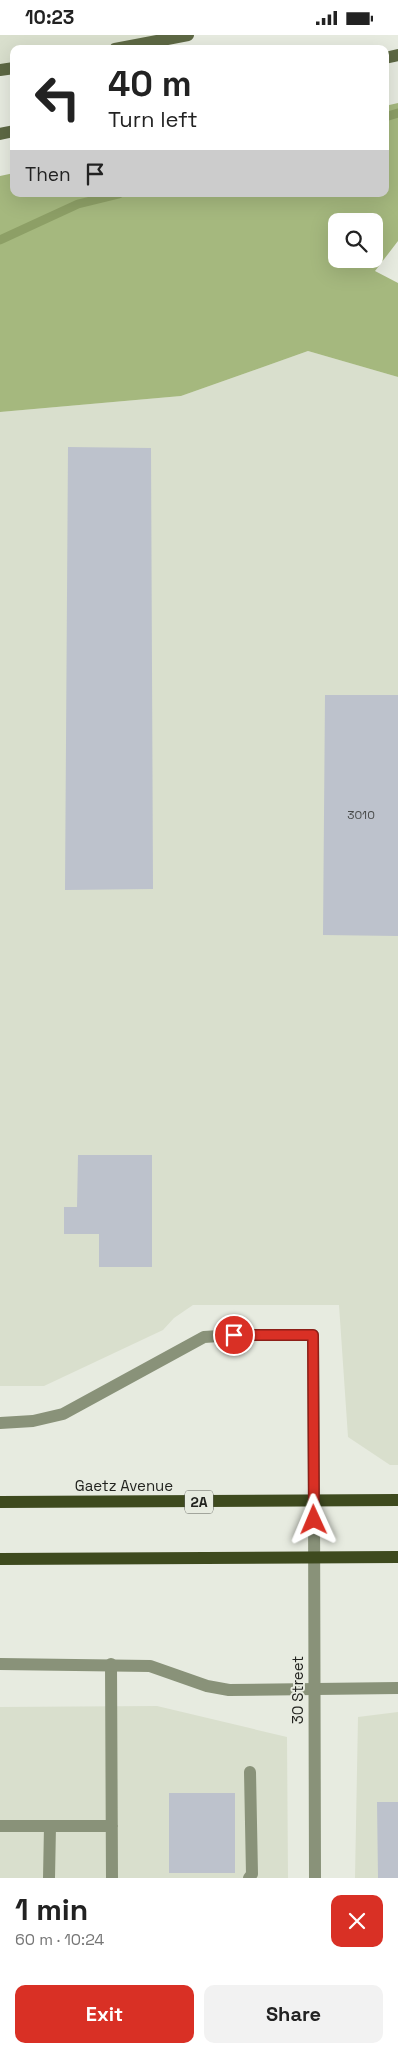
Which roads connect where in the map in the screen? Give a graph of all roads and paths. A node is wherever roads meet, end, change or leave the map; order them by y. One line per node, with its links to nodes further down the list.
1 (188, 35): 2 (main road)
2 (135, 45)
3 (0, 1423): 6 (street, 30 Street)
4 (398, 1500): 6 (main road, Gaetz Avenue / 2A)
5 (0, 1502): 6 (main road, Gaetz Avenue / 2A)
6 (314, 1502): 7 (street, 30 Street)
7 (314, 1556): 8 (main road); 9 (main road); 13 (street, 30 Street)
8 (398, 1557)
9 (0, 1559)
10 (0, 1664): 11 (street)
11 (110, 1664): 13 (street); 17 (street)
12 (398, 1688): 13 (street)
13 (314, 1689): 21 (street, 30 Street)
14 (250, 1771): 20 (street)
15 (0, 1826): 16 (street)
16 (50, 1826): 17 (street); 18 (street)
17 (112, 1826): 19 (street)
18 (50, 1878)
19 (112, 1878)
20 (249, 1878)
21 (315, 1878)

